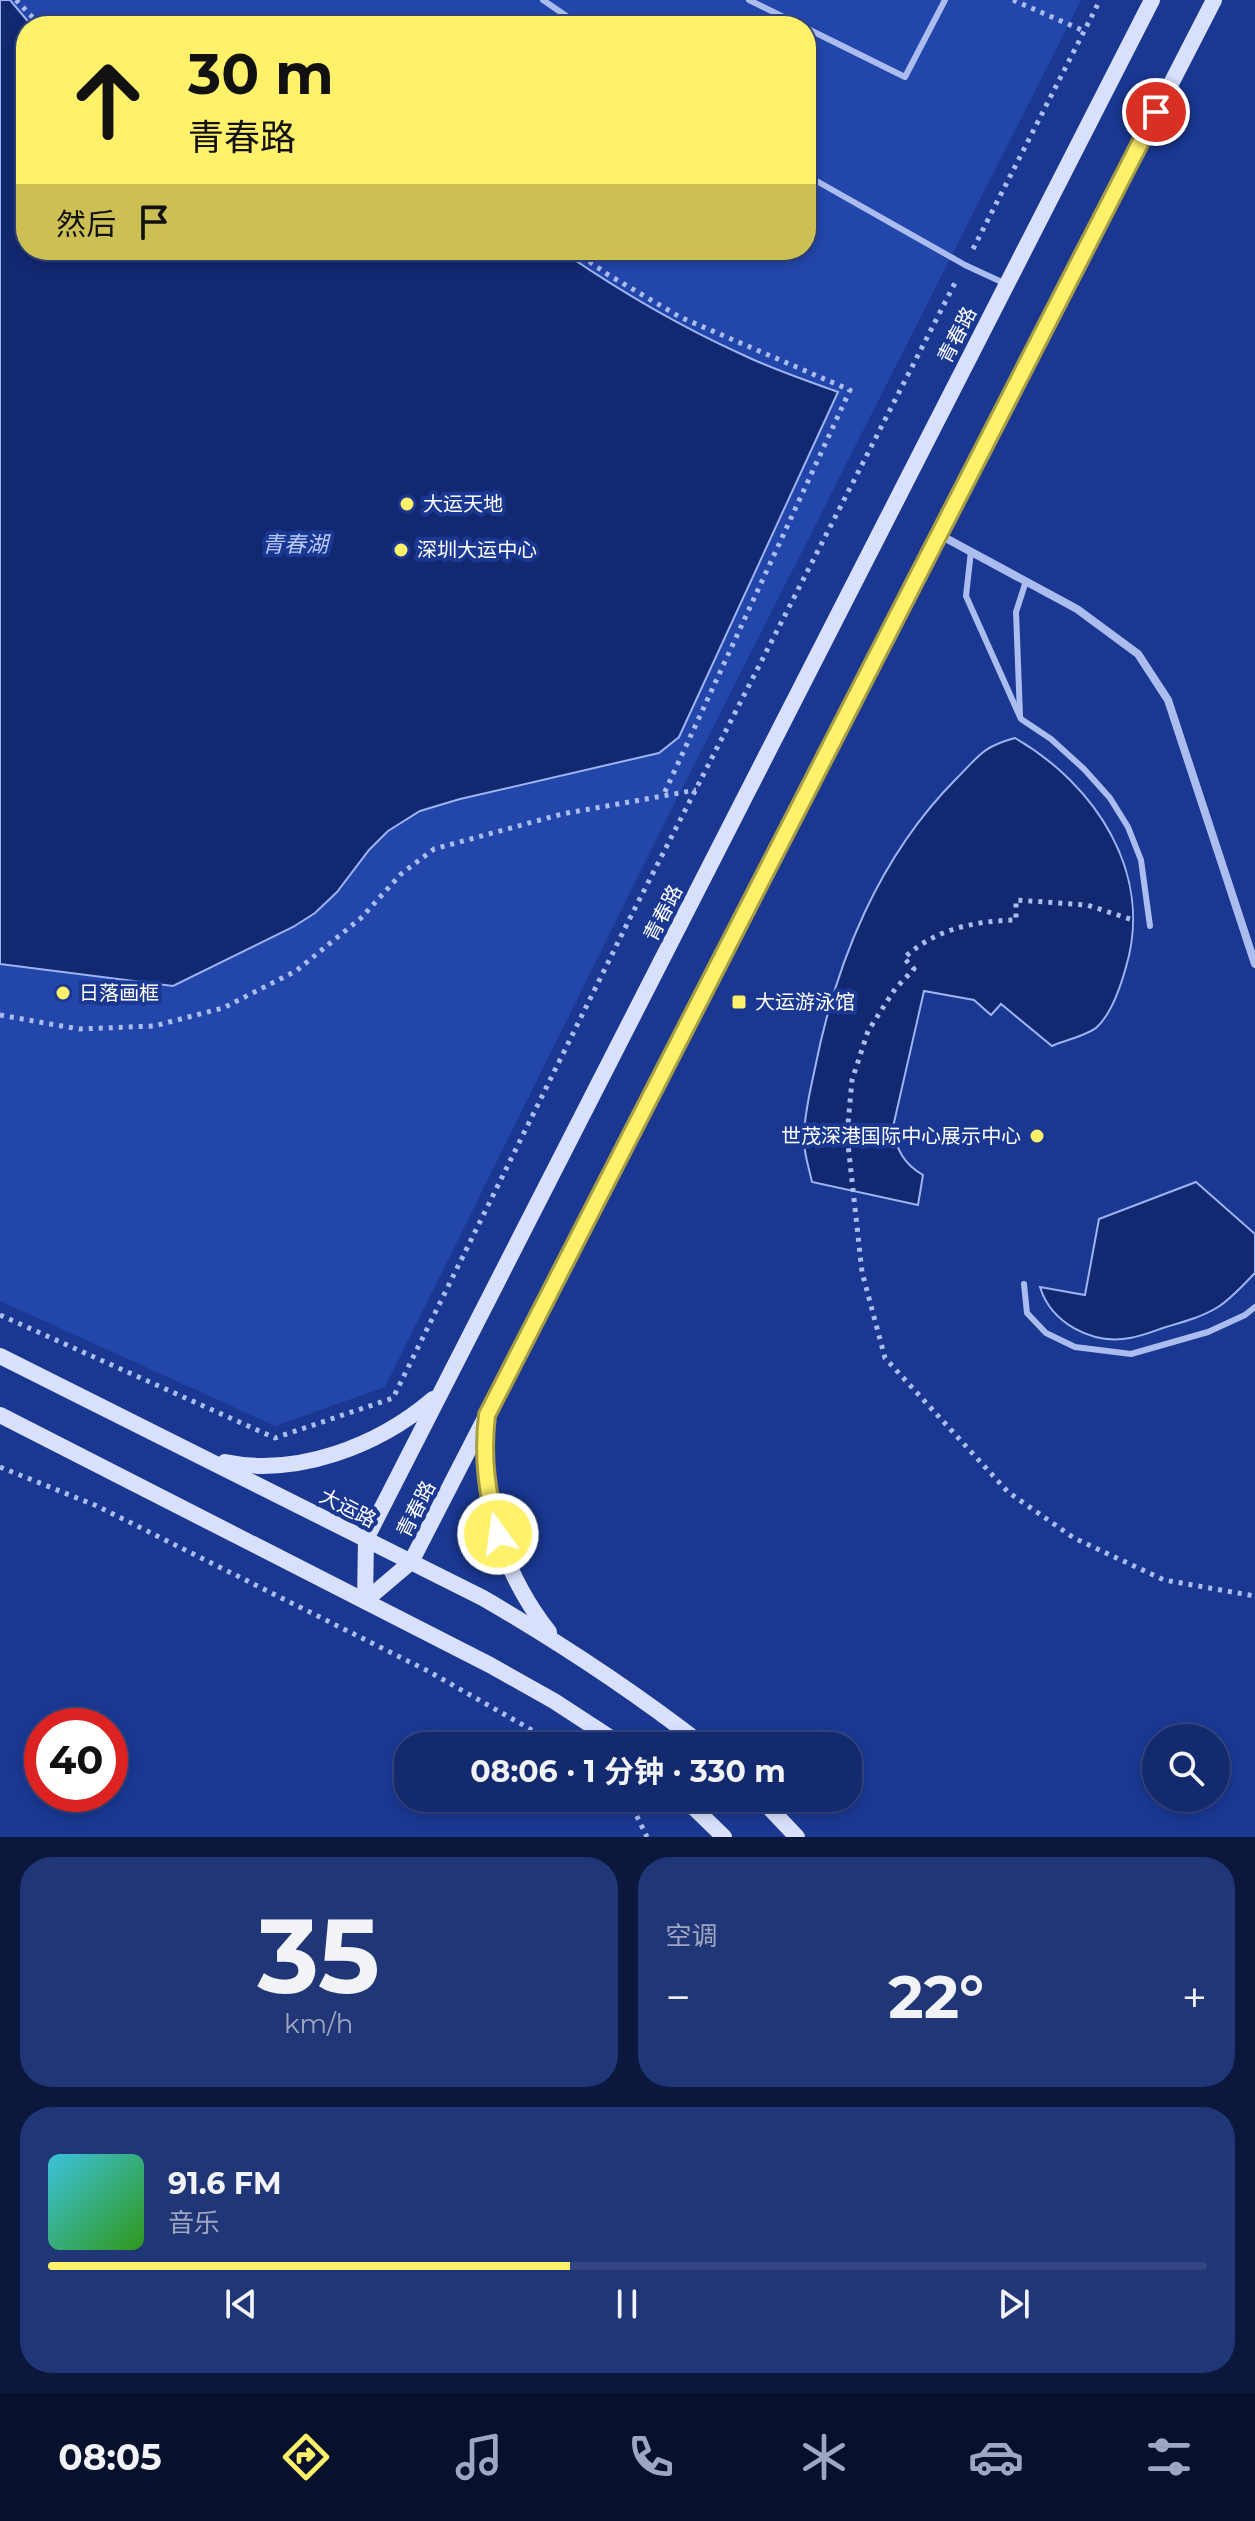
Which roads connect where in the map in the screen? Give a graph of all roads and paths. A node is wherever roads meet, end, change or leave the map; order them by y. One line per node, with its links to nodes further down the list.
1 (16, 0): 9 (path)
2 (543, 0): 10 (lane)
3 (749, 0): 11 (lane)
4 (945, 0): 13 (lane)
5 (1013, 0): 12 (path)
6 (1100, 0): 12 (path)
7 (1152, 0): 17 (street, 青春路)
8 (1214, 0): 18 (street, 青春路)
9 (31, 16)
10 (566, 16)
11 (782, 16)
12 (1084, 31): 16 (path)
13 (816, 33)
14 (816, 181): 16 (lane)
15 (587, 260): 23 (path)
16 (965, 265): 17 (lane); 22 (path)
17 (1006, 284): 32 (street, 青春路)
18 (939, 534): 19 (street); 34 (street, 青春路)
19 (971, 551): 20 (street); 21 (lane)
20 (1026, 581): 21 (lane); 26 (street)
21 (1021, 719): 25 (lane)
22 (697, 790): 23 (path); 30 (path)
23 (663, 796): 27 (path)
24 (1135, 921): 39 (path)
25 (1150, 926)
26 (1255, 964)
27 (0, 1015)
28 (1024, 1284): 29 (lane)
29 (1255, 1307)
30 (0, 1315)
31 (0, 1356): 35 (street, 大运路)
32 (440, 1393): 35 (street); 37 (street, 青春路)
33 (0, 1415): 40 (street)
34 (487, 1415): 38 (street, 青春路); 41 (street)
35 (204, 1457): 37 (street, 大运路)
36 (0, 1467): 42 (path)
37 (366, 1539): 38 (street, 大运路); 40 (street, 青春路)
38 (411, 1562): 40 (street, 青春路); 41 (street, 大运路)
39 (1255, 1596)
40 (365, 1601): 43 (street)
41 (555, 1639): 44 (street, 大运路)
42 (537, 1732)
43 (602, 1732)
44 (686, 1732)
45 (635, 1812): 48 (path)
46 (698, 1812): 49 (street)
47 (773, 1812): 50 (street)
48 (647, 1837)
49 (724, 1837)
50 (797, 1837)

